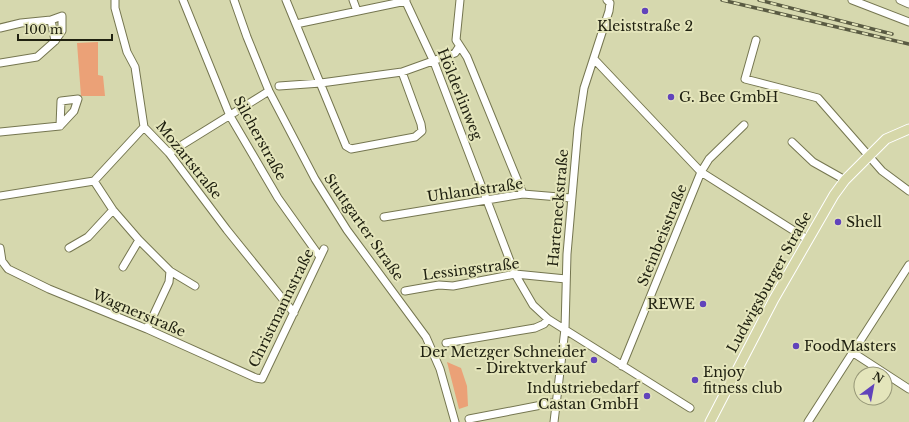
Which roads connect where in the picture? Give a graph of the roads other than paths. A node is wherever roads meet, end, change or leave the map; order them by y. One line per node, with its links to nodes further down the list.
1 (115, 0): 30 (street, Mozartstraße)
2 (183, 0): 27 (street, Silcherstraße)
3 (234, 0): 26 (street, Stuttgarter Straße)
4 (286, 0): 15 (street)
5 (353, 0): 12 (street)
6 (460, 0): 19 (street)
7 (607, 0): 20 (street, Harteneckstraße)
8 (852, 0): 14 (street)
9 (900, 0): 11 (street)
10 (406, 1): 12 (street); 21 (street, Hölderlinweg)
11 (909, 4)
12 (357, 11): 15 (street)
13 (51, 20): 16 (street); 18 (street); 18 (street)
14 (909, 22)
15 (296, 24): 24 (street)
16 (0, 28)
17 (756, 40): 35 (street)
18 (55, 41): 22 (street)
19 (460, 47): 21 (street); 40 (street)
20 (594, 59): 36 (street); 42 (street, Harteneckstraße)
21 (434, 62): 23 (street); 43 (street, Hölderlinweg)
22 (0, 63)
23 (402, 72): 24 (street); 24 (street)
24 (322, 83): 25 (street)
25 (279, 86)
26 (269, 91): 27 (street); 71 (street, Stuttgarter Straße)
27 (230, 116): 34 (street); 51 (street, Silcherstraße)
28 (744, 125): 36 (street, Steinbeisstraße)
29 (60, 126): 32 (street)
30 (144, 127): 34 (street, Mozartstraße); 38 (street)
31 (909, 129): 35 (main road, Ludwigsburger Straße)
32 (0, 132)
33 (792, 142): 37 (street)
34 (169, 152): 59 (street, Mozartstraße)
35 (868, 155): 37 (main road, Ludwigsburger Straße); 39 (street)
36 (701, 172): 46 (street); 65 (street, Steinbeisstraße)
37 (845, 180): 46 (main road, Ludwigsburger Straße)
38 (94, 181): 41 (street); 44 (street)
39 (909, 191)
40 (523, 194): 42 (street, Uhlandstraße); 43 (street, Uhlandstraße)
41 (0, 196)
42 (571, 198): 56 (street, Harteneckstraße)
43 (488, 199): 45 (street, Uhlandstraße); 55 (street, Hölderlinweg)
44 (113, 210): 47 (street); 49 (street)
45 (384, 217)
46 (807, 239): 73 (main road, Ludwigsburger Straße)
47 (139, 240): 53 (street); 54 (street)
48 (0, 248): 61 (street, Wagnerstraße)
49 (69, 248)
50 (324, 249): 51 (street, Christmannstraße)
51 (320, 257): 59 (street, Christmannstraße)
52 (909, 265): 64 (street)
53 (123, 267)
54 (170, 271): 57 (street); 61 (street)
55 (516, 274): 56 (street, Lessingstraße); 58 (street, Lessingstraße); 60 (street, Hölderlinweg)
56 (566, 279): 62 (street, Harteneckstraße)
57 (195, 286)
58 (405, 291)
59 (294, 313): 66 (street, Christmannstraße)
60 (548, 319): 62 (street, Hölderlinweg); 63 (street)
61 (146, 329): 66 (street, Wagnerstraße)
62 (565, 330): 65 (street); 68 (street, Harteneckstraße)
63 (446, 343)
64 (852, 352): 67 (street); 74 (street)
65 (622, 366): 69 (street)
66 (262, 379)
67 (909, 389)
68 (557, 402): 70 (street); 72 (street, Harteneckstraße)
69 (690, 408)
70 (469, 419)
71 (456, 422)
72 (554, 422)
73 (710, 422)
74 (808, 422)

